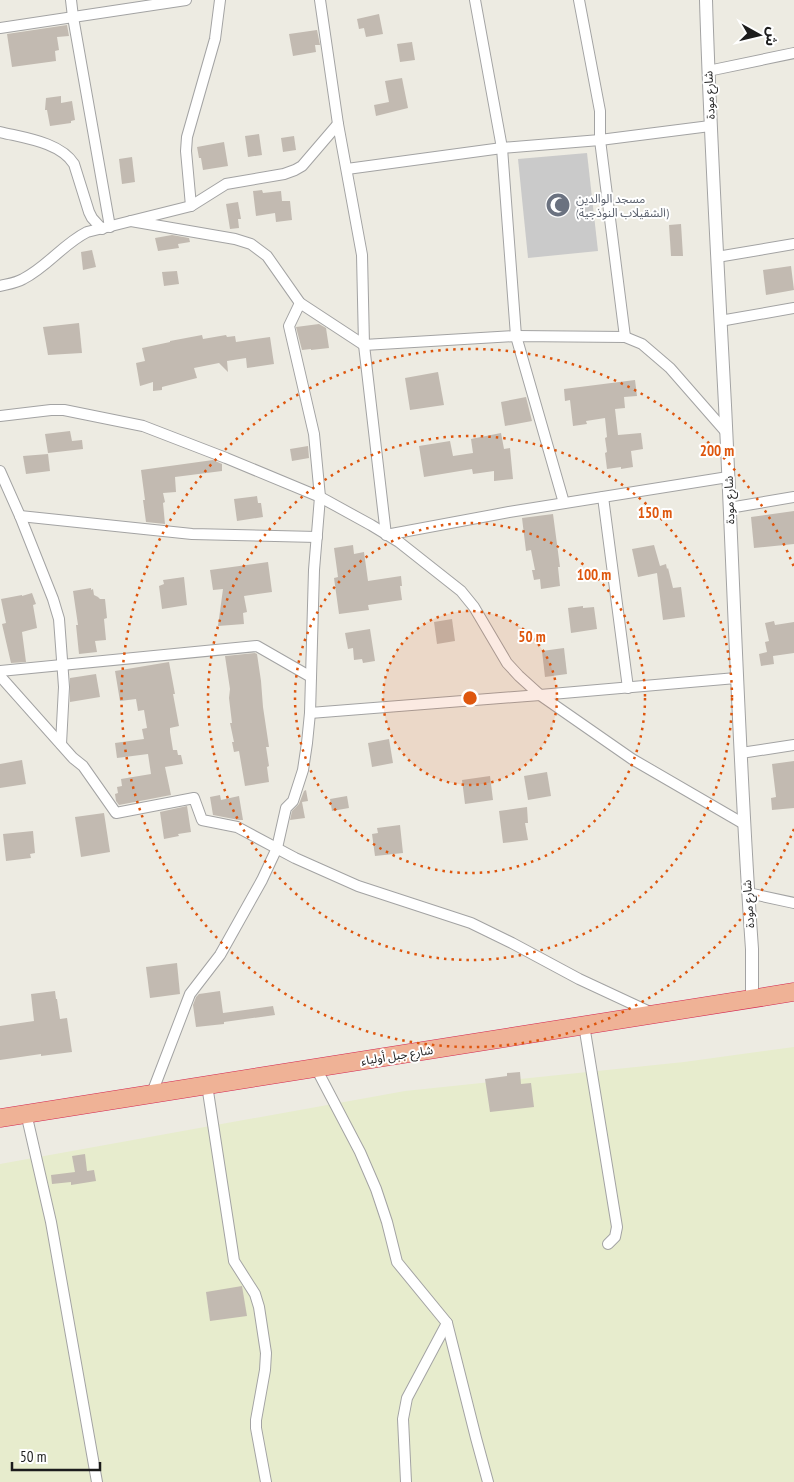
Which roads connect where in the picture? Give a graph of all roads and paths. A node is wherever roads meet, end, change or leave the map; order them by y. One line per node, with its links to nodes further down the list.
1 (71, 0): 8 (street)
2 (186, 0): 8 (street)
3 (220, 0): 18 (street)
4 (320, 0): 12 (street)
5 (475, 0): 16 (street)
6 (579, 0): 15 (street)
7 (706, 0): 11 (street, شارع مودة)
8 (72, 17): 9 (street); 20 (street)
9 (0, 28)
10 (794, 53): 11 (street)
11 (708, 71): 13 (street, شارع مودة)
12 (338, 124): 17 (street); 18 (street)
13 (710, 126): 15 (street); 22 (street, شارع مودة)
14 (0, 132): 20 (street)
15 (600, 140): 16 (street); 28 (street)
16 (502, 148): 17 (street); 27 (street)
17 (347, 169): 29 (street)
18 (191, 206): 19 (street)
19 (131, 221): 20 (street); 24 (street)
20 (106, 228): 23 (street)
21 (794, 244): 22 (street)
22 (717, 257): 26 (street, شارع مودة)
23 (0, 286)
24 (300, 303): 29 (street); 34 (street)
25 (794, 308): 26 (street)
26 (720, 320): 31 (street, شارع مودة)
27 (516, 336): 28 (street); 29 (street); 37 (street)
28 (625, 337): 31 (street)
29 (364, 345): 40 (street)
30 (0, 416): 34 (street)
31 (726, 432): 33 (street, شارع مودة)
32 (0, 471): 39 (street)
33 (728, 477): 35 (street); 38 (street, شارع مودة)
34 (320, 497): 40 (street); 41 (street)
35 (603, 497): 37 (street); 47 (street)
36 (794, 497): 38 (street)
37 (564, 503): 40 (street)
38 (729, 508): 46 (street, شارع مودة)
39 (20, 516): 41 (street); 42 (street)
40 (386, 535): 48 (street)
41 (317, 537): 45 (street)
42 (62, 665): 43 (street); 45 (street); 50 (street)
43 (0, 671)
44 (0, 676): 50 (street)
45 (311, 677): 49 (street)
46 (736, 678): 47 (street); 52 (street, شارع مودة)
47 (628, 688): 48 (street)
48 (540, 695): 49 (street); 53 (street)
49 (310, 713): 54 (street)
50 (61, 744): 54 (street)
51 (794, 745): 52 (street)
52 (741, 752): 53 (street, شارع مودة)
53 (744, 824): 55 (street, شارع مودة)
54 (277, 848): 59 (street); 63 (street)
55 (748, 893): 56 (street); 58 (street, شارع مودة)
56 (794, 903)
57 (794, 992): 58 (highway, شارع جبل أولياء)
58 (752, 999): 59 (highway, شارع جبل أولياء)
59 (655, 1014): 60 (highway, شارع جبل أولياء)
60 (584, 1025): 61 (highway, شارع جبل أولياء); 66 (street)
61 (316, 1068): 62 (highway, شارع جبل أولياء); 67 (street)
62 (207, 1085): 63 (highway, شارع جبل أولياء); 69 (street)
63 (152, 1093): 64 (highway, شارع جبل أولياء)
64 (26, 1113): 65 (highway, شارع جبل أولياء); 68 (street)
65 (0, 1118)
66 (608, 1244)
67 (447, 1323): 70 (street); 71 (street)
68 (97, 1482)
69 (266, 1482)
70 (406, 1482)
71 (488, 1482)

